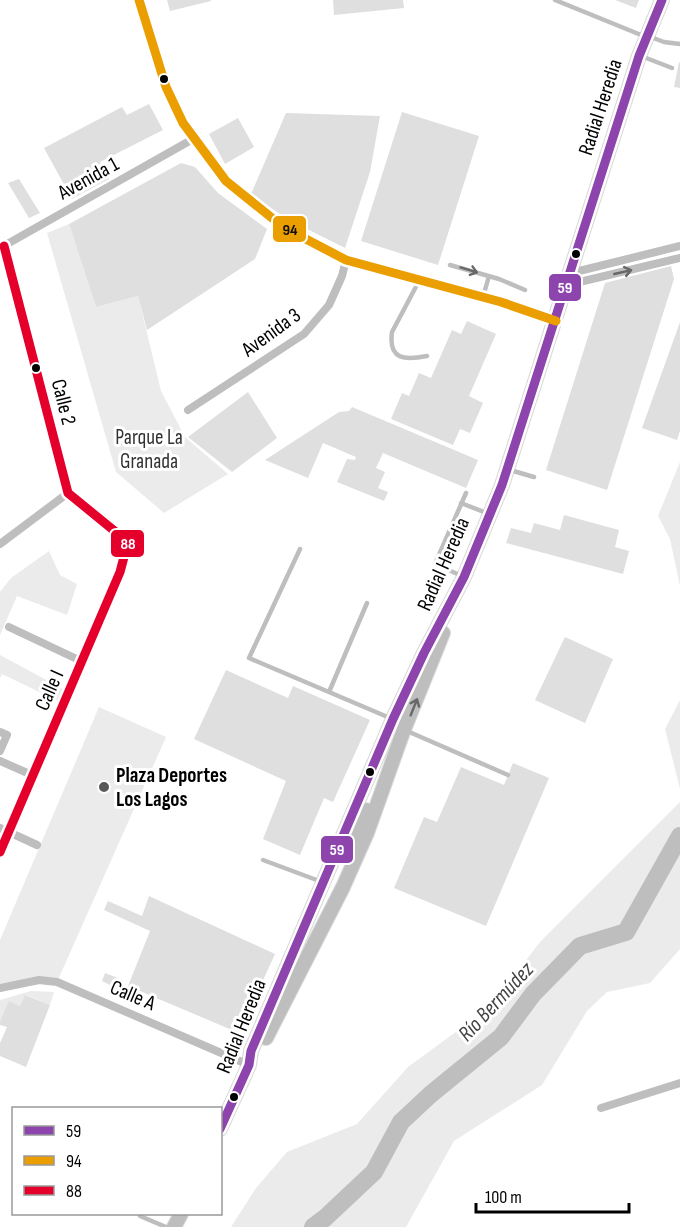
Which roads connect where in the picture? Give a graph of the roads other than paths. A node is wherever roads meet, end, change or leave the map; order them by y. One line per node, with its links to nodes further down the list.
1 (139, 0): 8 (street)
2 (555, 0): 4 (lane)
3 (662, 0): 4 (main road, Radial Heredia)
4 (646, 36): 5 (lane); 6 (main road, Radial Heredia)
5 (680, 44)
6 (639, 56): 7 (lane); 15 (main road, Radial Heredia)
7 (672, 68)
8 (193, 139): 10 (street, Avenida 1); 12 (street)
9 (680, 246): 15 (street)
10 (2, 247): 24 (street, Calle 2)
11 (680, 258): 15 (street, one-way to 11)
12 (346, 260): 16 (street); 21 (street, Avenida 3)
13 (450, 265): 14 (lane, one-way to 14)
14 (489, 276): 17 (lane); 18 (lane)
15 (569, 279): 19 (main road, Radial Heredia)
16 (419, 281): 18 (street); 20 (lane)
17 (525, 291)
18 (483, 297): 19 (street)
19 (556, 321): 22 (main road, Radial Heredia)
20 (428, 356)
21 (188, 410)
22 (507, 469): 23 (lane); 27 (main road, Radial Heredia)
23 (534, 477)
24 (68, 493): 29 (street); 34 (street, Calle I)
25 (466, 494): 26 (lane)
26 (461, 503): 27 (lane); 31 (lane)
27 (489, 514): 31 (main road, Radial Heredia)
28 (0, 532): 29 (street)
29 (1, 543)
30 (300, 549): 35 (lane)
31 (464, 577): 36 (main road, Radial Heredia); 37 (main road, one-way to 31)
32 (367, 603): 35 (lane)
33 (9, 627): 34 (street)
34 (81, 661): 42 (street, Calle I)
35 (329, 692): 36 (lane)
36 (393, 719): 47 (main road, Radial Heredia); 48 (main road)
37 (404, 730): 41 (lane); 48 (main road)
38 (0, 732): 39 (street)
39 (0, 751)
40 (0, 761): 42 (street)
41 (508, 775)
42 (32, 776): 43 (street, Calle I)
43 (4, 830): 44 (street); 45 (street, Calle I)
44 (37, 845)
45 (0, 852)
46 (263, 860): 47 (lane)
47 (325, 883): 50 (main road, Radial Heredia)
48 (343, 887): 50 (main road); 51 (main road)
49 (0, 988): 51 (street, Calle A)
50 (256, 1040): 51 (main road, Radial Heredia)
51 (249, 1065): 54 (main road, Radial Heredia)
52 (680, 1083): 53 (street)
53 (601, 1108)
54 (222, 1125)
55 (140, 1216): 56 (lane)
56 (166, 1227)

